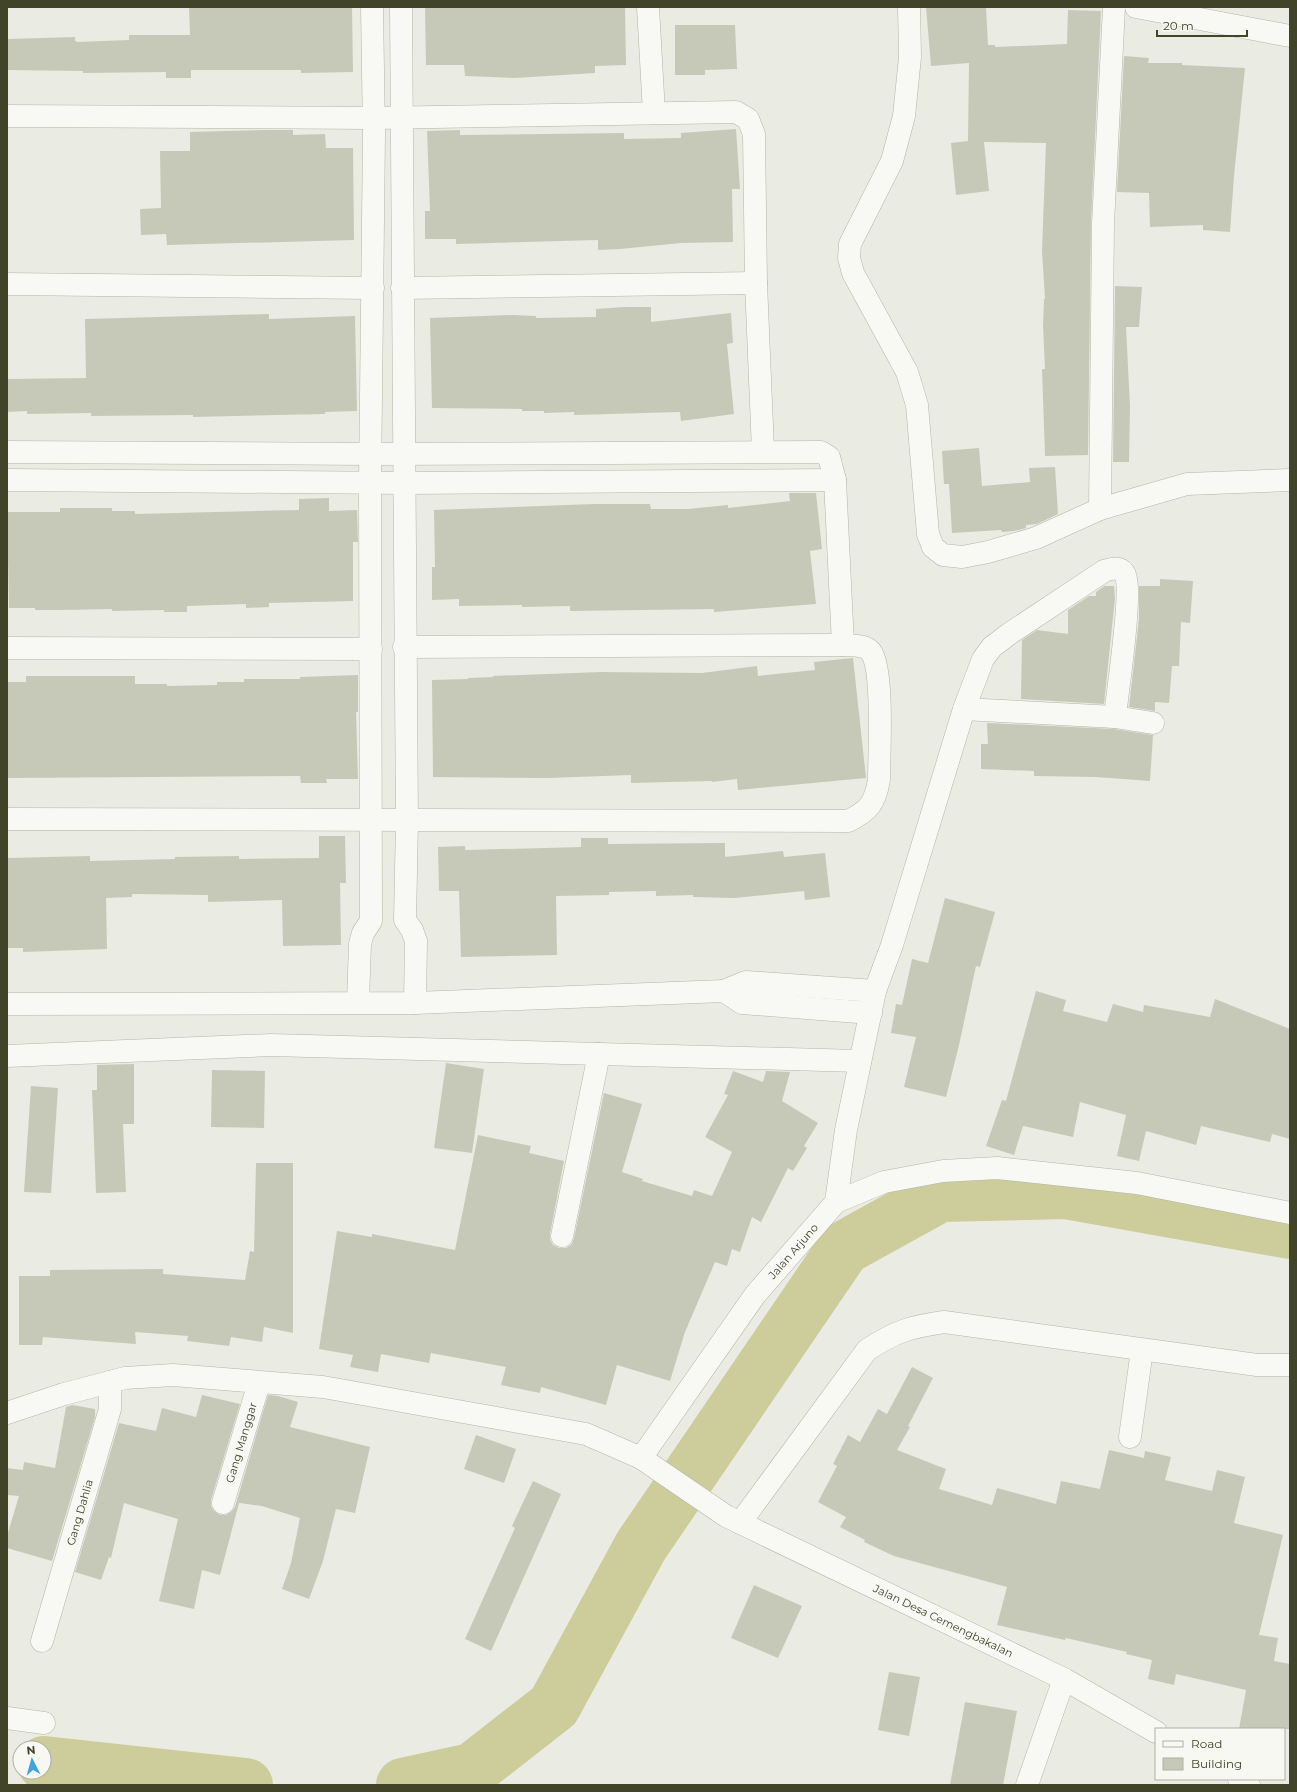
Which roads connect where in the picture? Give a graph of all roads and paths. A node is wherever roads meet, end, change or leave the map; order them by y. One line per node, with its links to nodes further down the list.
1 (372, 7): 12 (street)
2 (401, 7): 11 (street)
3 (648, 7): 9 (street)
4 (909, 7): 26 (street)
5 (1114, 7): 26 (street)
6 (1136, 7): 7 (street)
7 (1195, 13): 8 (street)
8 (1290, 36)
9 (654, 113): 11 (street); 14 (street)
10 (7, 116): 12 (street)
11 (401, 117): 12 (street); 16 (street)
12 (374, 118): 15 (street)
13 (7, 284): 15 (street)
14 (756, 284): 16 (street); 17 (street)
15 (373, 288): 19 (street)
16 (402, 288): 20 (street)
17 (763, 451): 20 (street); 22 (street)
18 (7, 452): 19 (street)
19 (372, 454): 20 (street); 24 (street)
20 (403, 454): 25 (street)
21 (7, 480): 24 (street)
22 (835, 480): 25 (street); 27 (street)
23 (1290, 480): 26 (street)
24 (370, 483): 25 (street); 30 (street)
25 (405, 483): 28 (street)
26 (1100, 509)
27 (843, 645): 28 (street); 36 (street)
28 (404, 647): 36 (street)
29 (7, 648): 30 (street)
30 (371, 649): 35 (street)
31 (964, 708): 32 (street); 32 (street); 40 (street)
32 (1115, 717): 33 (street)
33 (1153, 723)
34 (7, 819): 35 (street)
35 (371, 821): 36 (street); 37 (street)
36 (407, 821): 38 (street)
37 (371, 920): 38 (street); 41 (street)
38 (404, 920): 42 (street)
39 (724, 991): 40 (street); 42 (street); 44 (street)
40 (876, 991): 44 (street)
41 (358, 1002): 42 (street); 43 (street)
42 (415, 1003)
43 (7, 1004)
44 (871, 1013): 47 (street)
45 (599, 1054): 46 (street); 47 (street); 50 (street)
46 (7, 1056)
47 (859, 1061): 48 (street)
48 (836, 1202): 49 (street); 57 (street, Jalan Arjuno)
49 (1290, 1213)
50 (562, 1236)
51 (1142, 1350): 52 (street); 56 (street); 59 (street)
52 (1290, 1365)
53 (110, 1382): 54 (street, Jalan Desa Cemengbakalan); 55 (street, Jalan Desa Cemengbakalan); 60 (street, Gang Dahlia)
54 (259, 1383): 57 (street, Jalan Desa Cemengbakalan); 58 (street, Gang Manggar)
55 (7, 1413)
56 (1130, 1437)
57 (647, 1462): 59 (street, Jalan Desa Cemengbakalan)
58 (223, 1503)
59 (733, 1519): 61 (street, Jalan Desa Cemengbakalan)
60 (42, 1641)
61 (1064, 1679): 64 (street, Jalan Desa Cemengbakalan); 65 (street)
62 (7, 1718): 63 (street)
63 (44, 1723)
64 (1155, 1731)
65 (1027, 1785)

